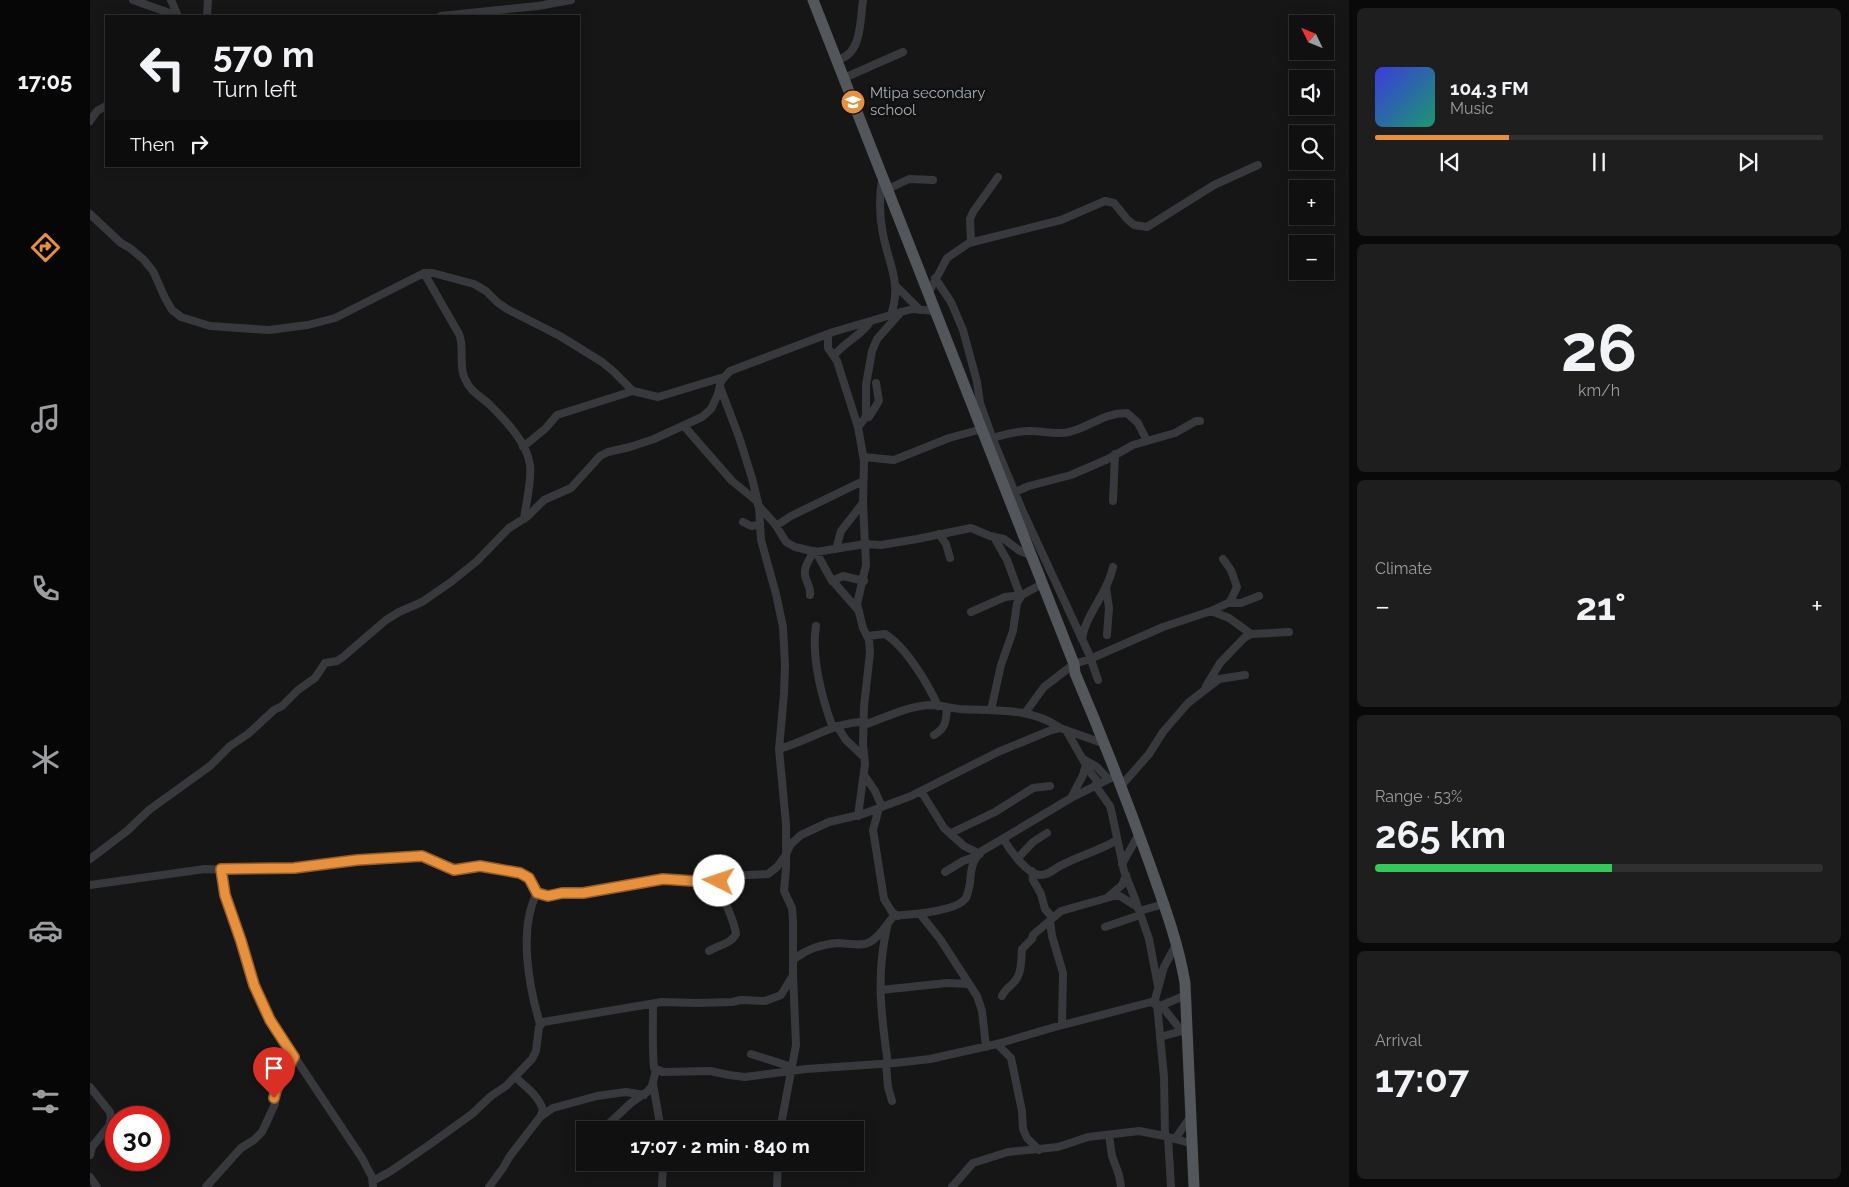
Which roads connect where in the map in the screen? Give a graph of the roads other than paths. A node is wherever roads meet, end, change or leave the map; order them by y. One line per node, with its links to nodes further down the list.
1 (133, 0): 7 (street)
2 (171, 0): 9 (street)
3 (208, 0): 10 (street)
4 (570, 0): 11 (street)
5 (813, 0): 13 (main road)
6 (863, 0): 13 (street)
7 (155, 12): 8 (street)
8 (172, 15)
9 (178, 15)
10 (207, 15)
11 (451, 15)
12 (903, 52): 14 (street)
13 (836, 58): 14 (main road)
14 (844, 78): 18 (main road)
15 (105, 107): 16 (street)
16 (90, 121)
17 (1258, 165): 23 (street)
18 (883, 176): 21 (main road); 26 (street)
19 (998, 177): 23 (street)
20 (933, 180): 21 (street)
21 (888, 189): 27 (main road)
22 (90, 214): 24 (street)
23 (971, 242): 25 (street)
24 (424, 273): 38 (street); 46 (street)
25 (935, 278): 27 (street); 44 (street)
26 (896, 286): 28 (street); 31 (street)
27 (929, 292): 29 (main road)
28 (920, 310): 29 (street); 30 (street)
29 (936, 311): 43 (main road)
30 (901, 312): 31 (street); 39 (street)
31 (891, 315): 32 (street)
32 (871, 321): 33 (street); 34 (street)
33 (828, 334): 34 (street); 35 (street)
34 (834, 356): 42 (street)
35 (724, 377): 37 (street); 38 (street)
36 (876, 383): 39 (street)
37 (720, 387): 41 (street); 53 (street)
38 (633, 391): 46 (street)
39 (865, 418): 42 (street)
40 (1200, 421): 45 (street)
41 (684, 426): 53 (street); 54 (street)
42 (858, 427): 48 (street)
43 (982, 429): 48 (street); 63 (main road)
44 (992, 438): 45 (street); 50 (street)
45 (1147, 441): 47 (street)
46 (523, 447): 54 (street)
47 (1115, 454): 50 (street); 51 (street)
48 (864, 457): 49 (street)
49 (863, 481): 52 (street); 57 (street)
50 (1015, 492): 78 (street)
51 (1113, 501)
52 (863, 503): 60 (street); 61 (street)
53 (758, 504): 56 (street); 57 (street)
54 (524, 519): 122 (street)
55 (743, 522): 56 (street)
56 (759, 525): 99 (street)
57 (776, 526): 62 (street)
58 (939, 534): 59 (street); 60 (street); 64 (street)
59 (994, 537): 63 (street); 72 (street)
60 (865, 544): 61 (street); 68 (street)
61 (836, 549): 62 (street)
62 (815, 552): 67 (street); 71 (street)
63 (1030, 555): 69 (main road)
64 (950, 558)
65 (1223, 558): 74 (street)
66 (1113, 567): 70 (street)
67 (832, 581): 68 (street); 75 (street)
68 (864, 581): 75 (street)
69 (1042, 584): 72 (street); 87 (main road)
70 (1106, 587): 79 (street); 83 (street)
71 (810, 595)
72 (1021, 595): 77 (street); 92 (street)
73 (1259, 596): 74 (street)
74 (1229, 603): 76 (street)
75 (859, 611): 84 (street)
76 (1211, 611): 82 (street); 86 (street)
77 (971, 612)
78 (1072, 619): 79 (street); 85 (street)
79 (1089, 619): 85 (street)
80 (816, 626): 95 (street)
81 (1288, 632): 82 (street)
82 (1251, 634): 90 (street)
83 (1107, 635)
84 (867, 636): 91 (street); 94 (street)
85 (1082, 639): 86 (street)
86 (1090, 659): 87 (street); 89 (street)
87 (1074, 664): 93 (street); 98 (main road)
88 (1245, 674): 90 (street)
89 (1098, 680)
90 (1205, 688): 106 (street)
91 (942, 707): 92 (street); 94 (street); 97 (street)
92 (991, 710): 93 (street)
93 (1025, 713): 96 (street)
94 (864, 724): 95 (street); 100 (street)
95 (835, 727): 99 (street); 100 (street)
96 (1063, 729): 98 (street); 101 (street); 107 (street)
97 (934, 735)
98 (1105, 744): 103 (main road)
99 (779, 749): 120 (street)
100 (864, 757): 102 (street)
101 (1084, 762): 103 (street); 104 (street); 109 (street)
102 (864, 775): 108 (street); 110 (street)
103 (1112, 777): 104 (street); 106 (main road)
104 (1097, 784): 109 (street); 118 (street)
105 (1050, 786): 114 (street)
106 (1121, 786): 116 (main road)
107 (921, 791): 110 (street); 114 (street)
108 (860, 798): 111 (street); 112 (street)
109 (1071, 798): 117 (street)
110 (881, 808): 111 (street); 113 (street)
111 (860, 815): 112 (street); 113 (street)
112 (837, 820): 120 (street)
113 (874, 826): 135 (street)
114 (951, 833): 119 (street)
115 (1047, 833): 121 (street)
116 (1139, 834): 123 (street); 132 (main road)
117 (1004, 840): 119 (street); 121 (street)
118 (1117, 840): 123 (street); 125 (street)
119 (978, 855): 126 (street); 134 (street)
120 (785, 856): 128 (street); 141 (street)
121 (1018, 858): 125 (street)
122 (90, 859)
123 (1122, 864): 127 (street)
124 (221, 869): 129 (street); 130 (street); 157 (street)
125 (1032, 871): 136 (street)
126 (945, 872)
127 (1126, 875): 131 (street); 133 (street)
128 (720, 878): 130 (street); 140 (street)
129 (90, 885)
130 (537, 893): 150 (street)
131 (1107, 898): 133 (street); 136 (street)
132 (1164, 904): 133 (street); 139 (main road)
133 (1139, 911): 138 (street); 144 (street)
134 (920, 914): 135 (street); 143 (street)
135 (898, 916): 137 (street)
136 (1052, 919): 147 (street); 151 (street)
137 (887, 926): 141 (street); 145 (street)
138 (1105, 927)
139 (1176, 943): 144 (street); 146 (main road)
140 (709, 951)
141 (794, 959): 142 (street)
142 (793, 975): 148 (street); 159 (street)
143 (969, 984): 145 (street); 155 (street)
144 (1158, 986): 149 (street)
145 (881, 990): 158 (street)
146 (1186, 995): 149 (street); 152 (main road)
147 (1002, 996)
148 (653, 1004): 150 (street); 160 (street)
149 (1157, 1005): 151 (street); 152 (street); 153 (street)
150 (540, 1024): 161 (street)
151 (1062, 1025): 154 (street)
152 (1185, 1032): 153 (street); 166 (main road)
153 (1160, 1036): 172 (street)
154 (998, 1044): 155 (street); 174 (street)
155 (986, 1047): 158 (street)
156 (751, 1054): 159 (street)
157 (294, 1057): 179 (street); 181 (street)
158 (887, 1064): 159 (street); 165 (street)
159 (791, 1069): 160 (street); 170 (street)
160 (656, 1070): 162 (street)
161 (515, 1077): 167 (street); 179 (street)
162 (653, 1084): 164 (street); 169 (street)
163 (90, 1087): 175 (street)
164 (644, 1095): 167 (street); 168 (street)
165 (892, 1101)
166 (1192, 1116): 172 (street); 173 (main road)
167 (540, 1117): 182 (street)
168 (612, 1121)
169 (659, 1121)
170 (782, 1121)
171 (1109, 1135): 172 (street); 174 (street); 186 (street)
172 (1169, 1137): 173 (street); 187 (street)
173 (1193, 1142): 188 (main road)
174 (1039, 1150): 185 (street)
175 (90, 1155)
176 (663, 1171): 183 (street)
177 (778, 1171): 184 (street)
178 (90, 1177): 180 (street)
179 (373, 1184)
180 (97, 1187)
181 (206, 1187)
182 (489, 1187)
183 (662, 1187)
184 (777, 1187)
185 (952, 1187)
186 (1121, 1187)
187 (1171, 1187)
188 (1194, 1187)

